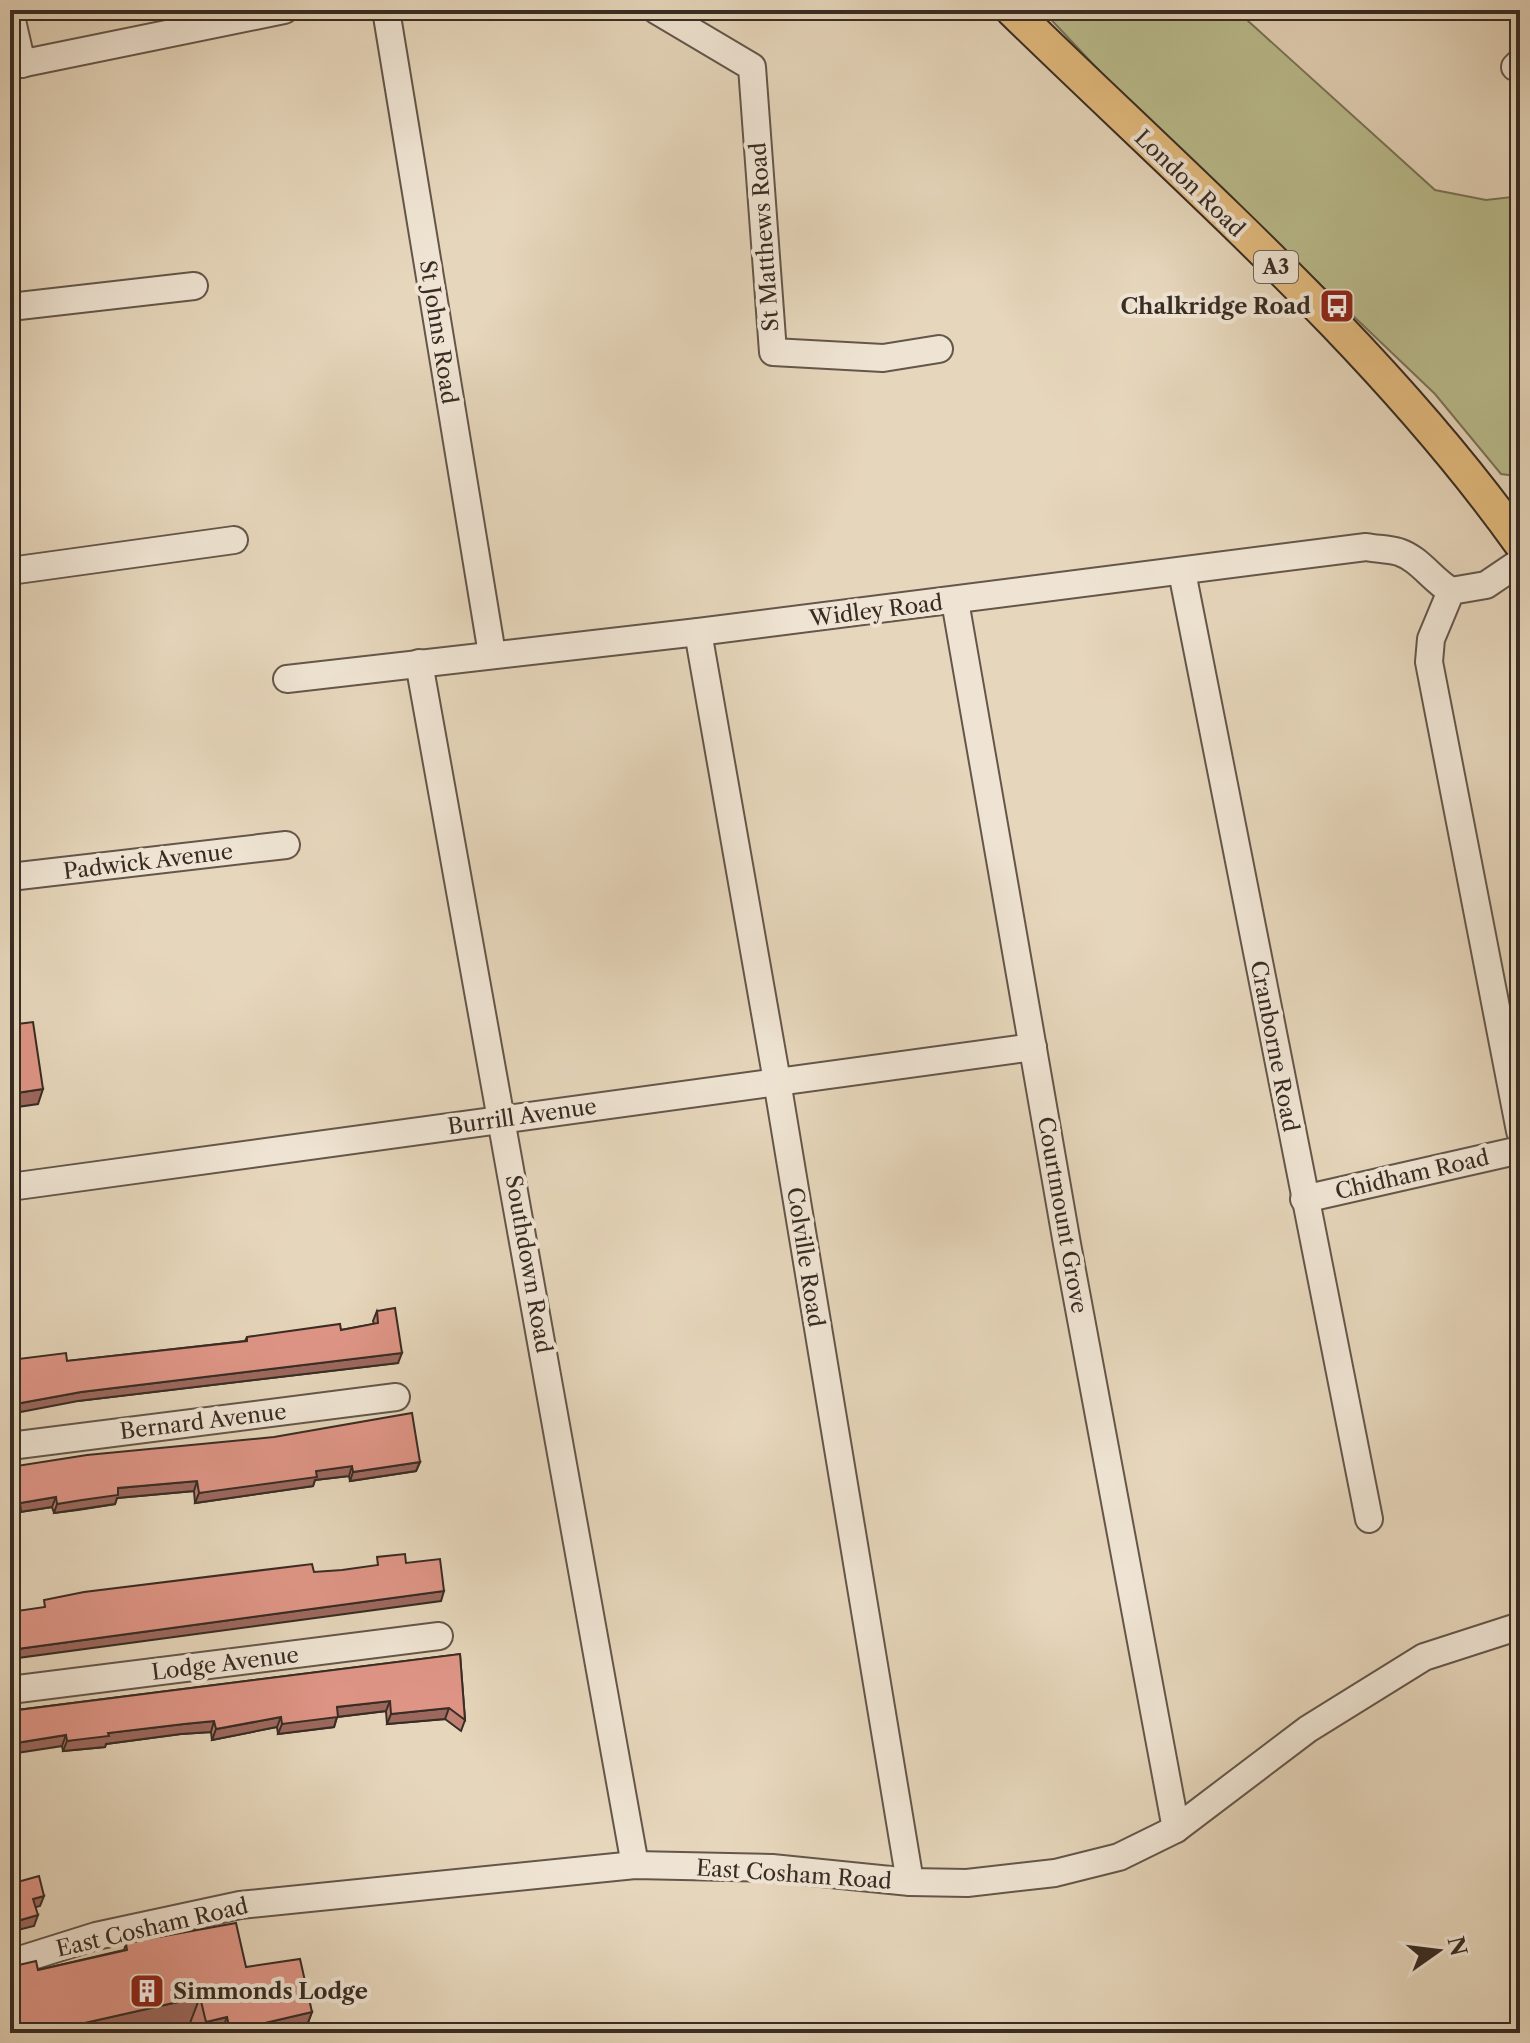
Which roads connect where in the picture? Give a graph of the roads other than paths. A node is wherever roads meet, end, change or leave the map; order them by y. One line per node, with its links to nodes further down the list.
1 (284, 10): 6 (street)
2 (386, 10): 18 (street, St Johns Road)
3 (656, 10): 9 (street, St Matthews Road)
4 (1012, 10): 11 (main road, London Road / A3)
5 (10, 12): 6 (street)
6 (16, 65)
7 (194, 286): 8 (street)
8 (10, 307)
9 (939, 349)
10 (234, 540): 13 (street)
11 (1520, 543)
12 (1520, 562): 15 (street)
13 (10, 571)
14 (1182, 572): 15 (street, Widley Road); 16 (street, Widley Road); 29 (street, Cranborne Road)
15 (1451, 591): 26 (street)
16 (955, 601): 17 (street, Widley Road); 23 (street, Courtmount Grove)
17 (698, 632): 18 (street, Widley Road); 24 (street, Colville Road)
18 (492, 654): 19 (street, Widley Road)
19 (419, 663): 20 (street, Widley Road); 25 (street, Southdown Road)
20 (287, 679)
21 (286, 845): 22 (street, Padwick Avenue)
22 (10, 877)
23 (1033, 1047): 24 (street, Burrill Avenue); 36 (street, Courtmount Grove)
24 (777, 1081): 25 (street, Burrill Avenue); 38 (street, Colville Road)
25 (504, 1118): 28 (street, Burrill Avenue); 37 (street, Southdown Road)
26 (1520, 1131)
27 (1520, 1150): 29 (street, Chidham Road)
28 (10, 1187)
29 (1304, 1199): 32 (street, Cranborne Road)
30 (396, 1397): 31 (street, Bernard Avenue)
31 (10, 1446)
32 (1369, 1519)
33 (1520, 1626): 36 (street, East Cosham Road)
34 (439, 1636): 35 (street, Lodge Avenue)
35 (10, 1690)
36 (1176, 1829): 38 (street, East Cosham Road)
37 (635, 1865): 38 (street, East Cosham Road); 39 (street, East Cosham Road)
38 (910, 1882)
39 (10, 1963)

